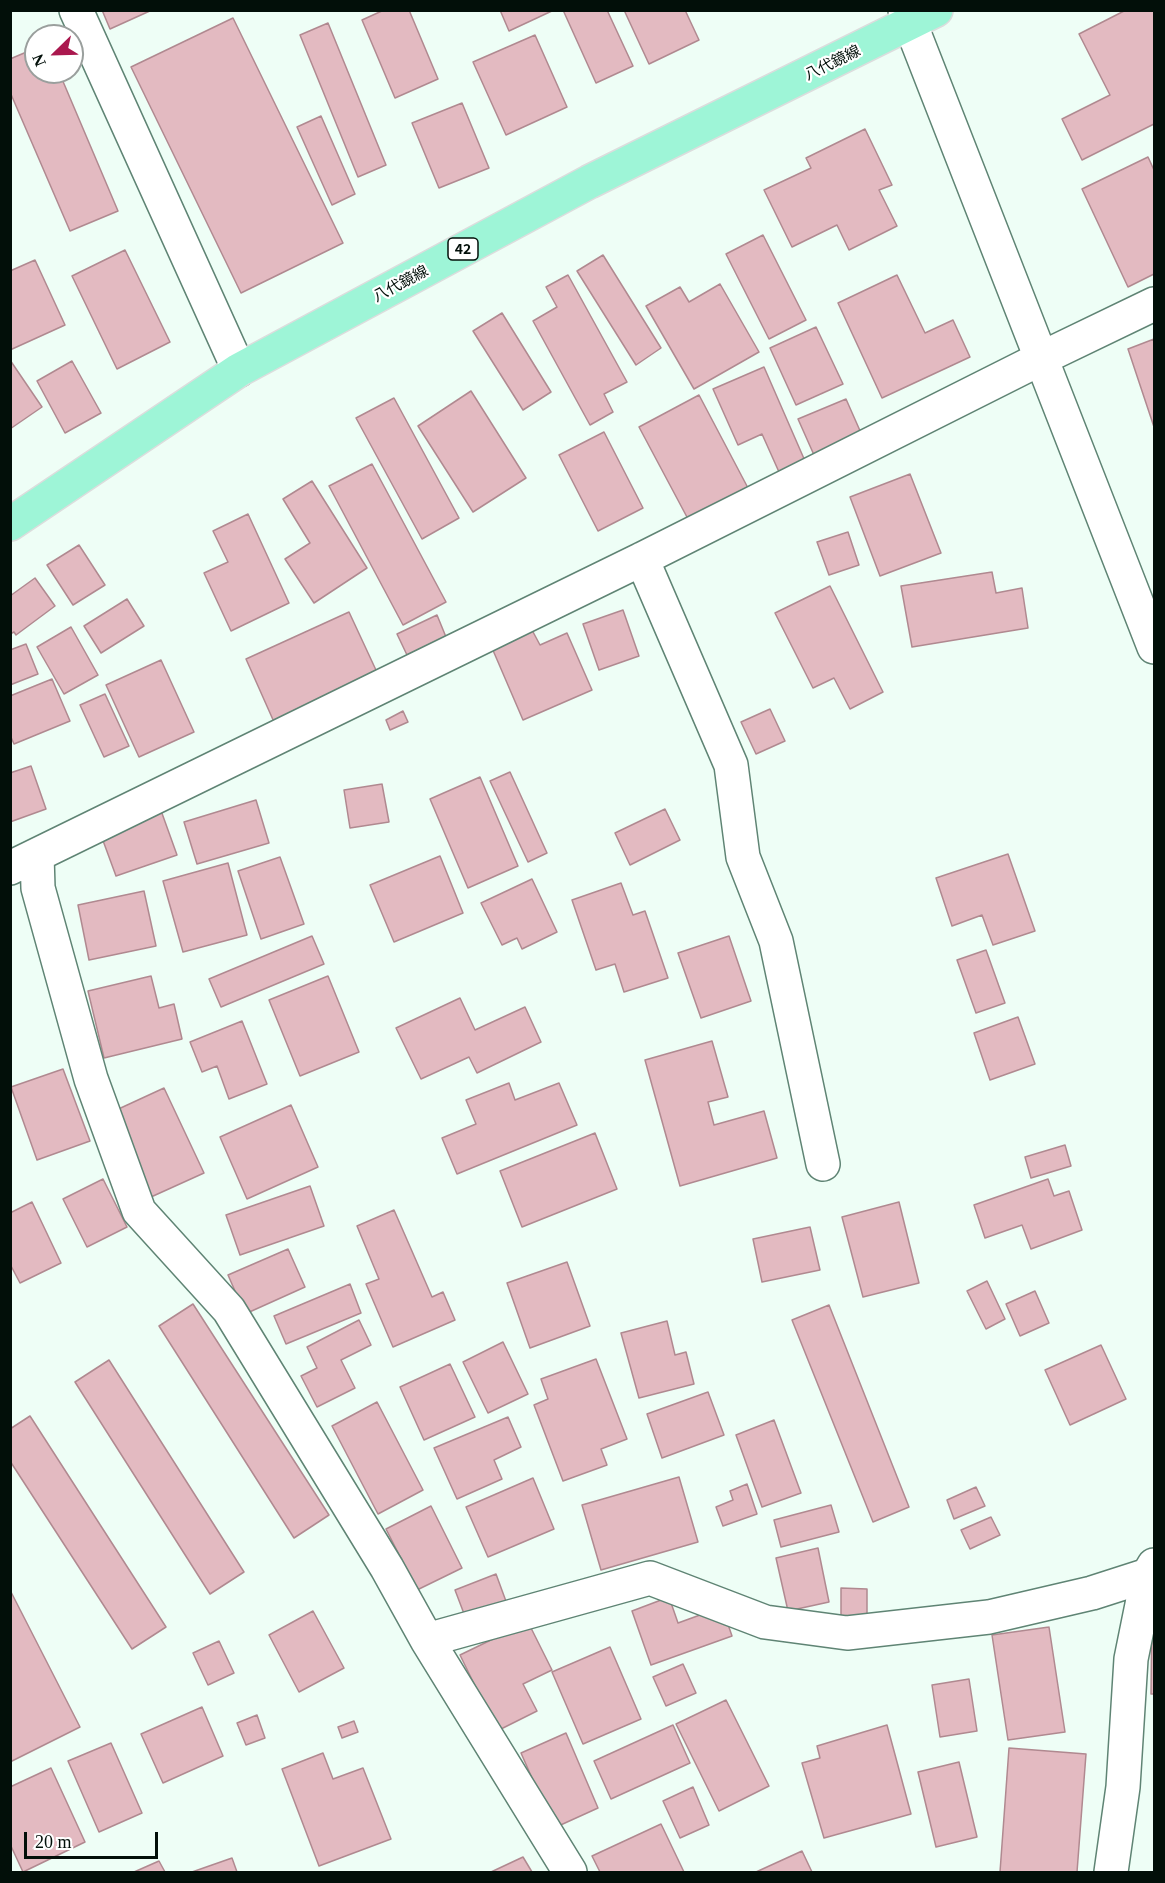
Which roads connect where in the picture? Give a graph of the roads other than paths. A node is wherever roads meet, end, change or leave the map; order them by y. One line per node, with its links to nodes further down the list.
1 (76, 10): 5 (street)
2 (917, 15): 4 (street); 5 (main road, 八代鏡線 / 42)
3 (1155, 304): 4 (street)
4 (1042, 358): 7 (street); 8 (street)
5 (239, 370): 6 (main road, 八代鏡線 / 42)
6 (10, 524)
7 (642, 559): 9 (street); 10 (street)
8 (1155, 647)
9 (24, 862): 12 (street)
10 (823, 1164)
11 (1152, 1572): 12 (street); 14 (street)
12 (427, 1640): 13 (street)
13 (570, 1872)
14 (1111, 1872)

